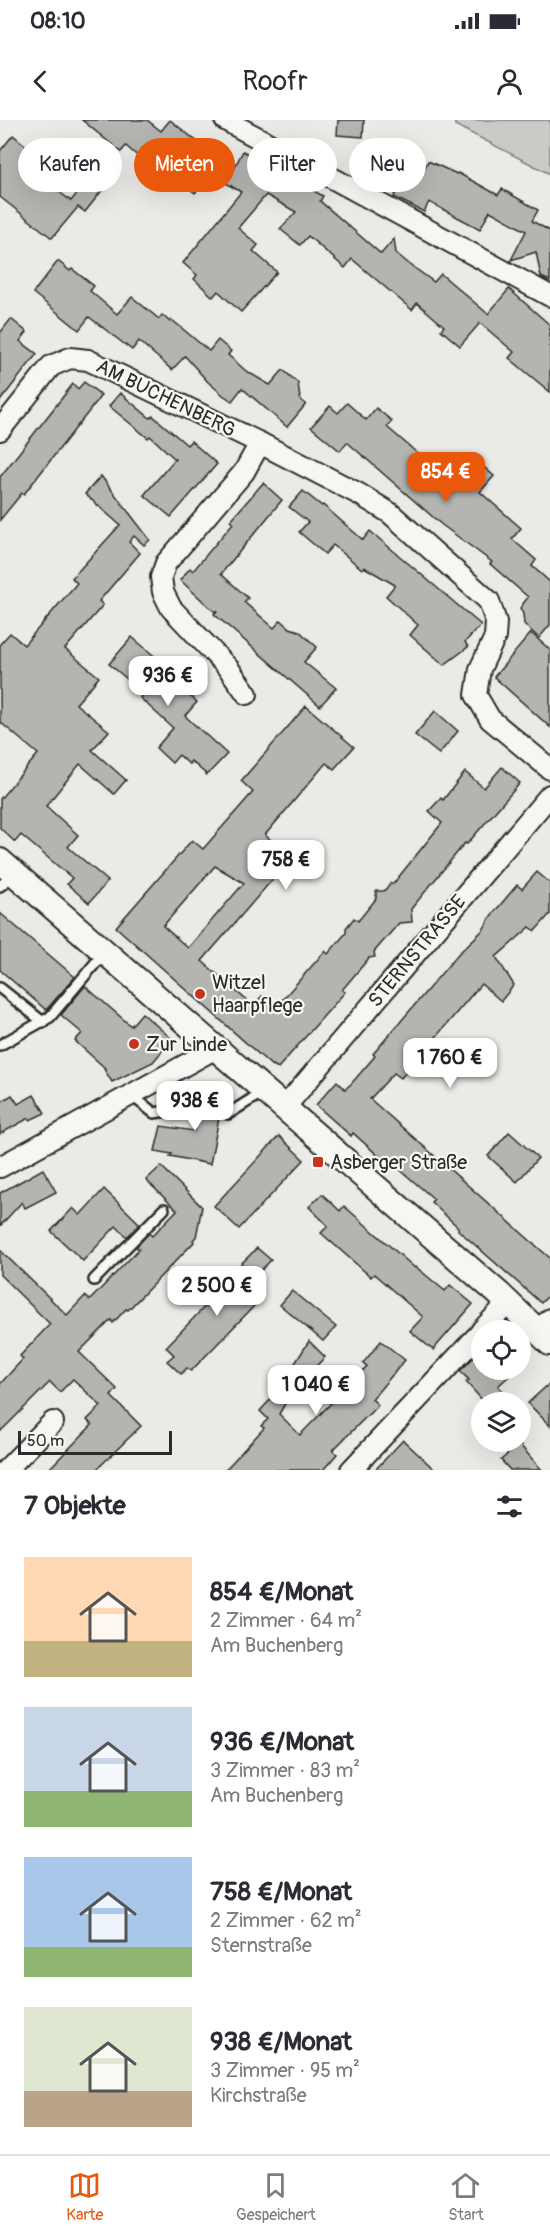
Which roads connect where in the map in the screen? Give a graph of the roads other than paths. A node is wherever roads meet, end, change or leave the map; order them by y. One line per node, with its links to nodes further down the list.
1 (225, 120): 2 (street)
2 (550, 296)
3 (0, 429): 4 (street, AM BUCHENBERG)
4 (260, 443): 5 (street, AM BUCHENBERG); 6 (street, AM BUCHENBERG)
5 (248, 694)
6 (550, 769)
7 (550, 795): 17 (street, STERNSTRASSE)
8 (5, 874): 9 (street)
9 (105, 952): 11 (lane); 13 (street)
10 (0, 988): 11 (lane)
11 (43, 1022): 12 (lane)
12 (0, 1045)
13 (216, 1048): 14 (street); 15 (street)
14 (265, 1090): 17 (street); 18 (lane)
15 (131, 1095): 16 (lane); 19 (street)
16 (199, 1106)
17 (285, 1107): 22 (street)
18 (220, 1111)
19 (0, 1167)
20 (164, 1209): 21 (lane)
21 (94, 1280)
22 (503, 1298): 23 (street); 24 (street)
23 (489, 1320)
24 (546, 1331)
25 (471, 1343): 28 (street)
26 (53, 1422): 27 (street)
27 (6, 1470)
28 (351, 1470)

